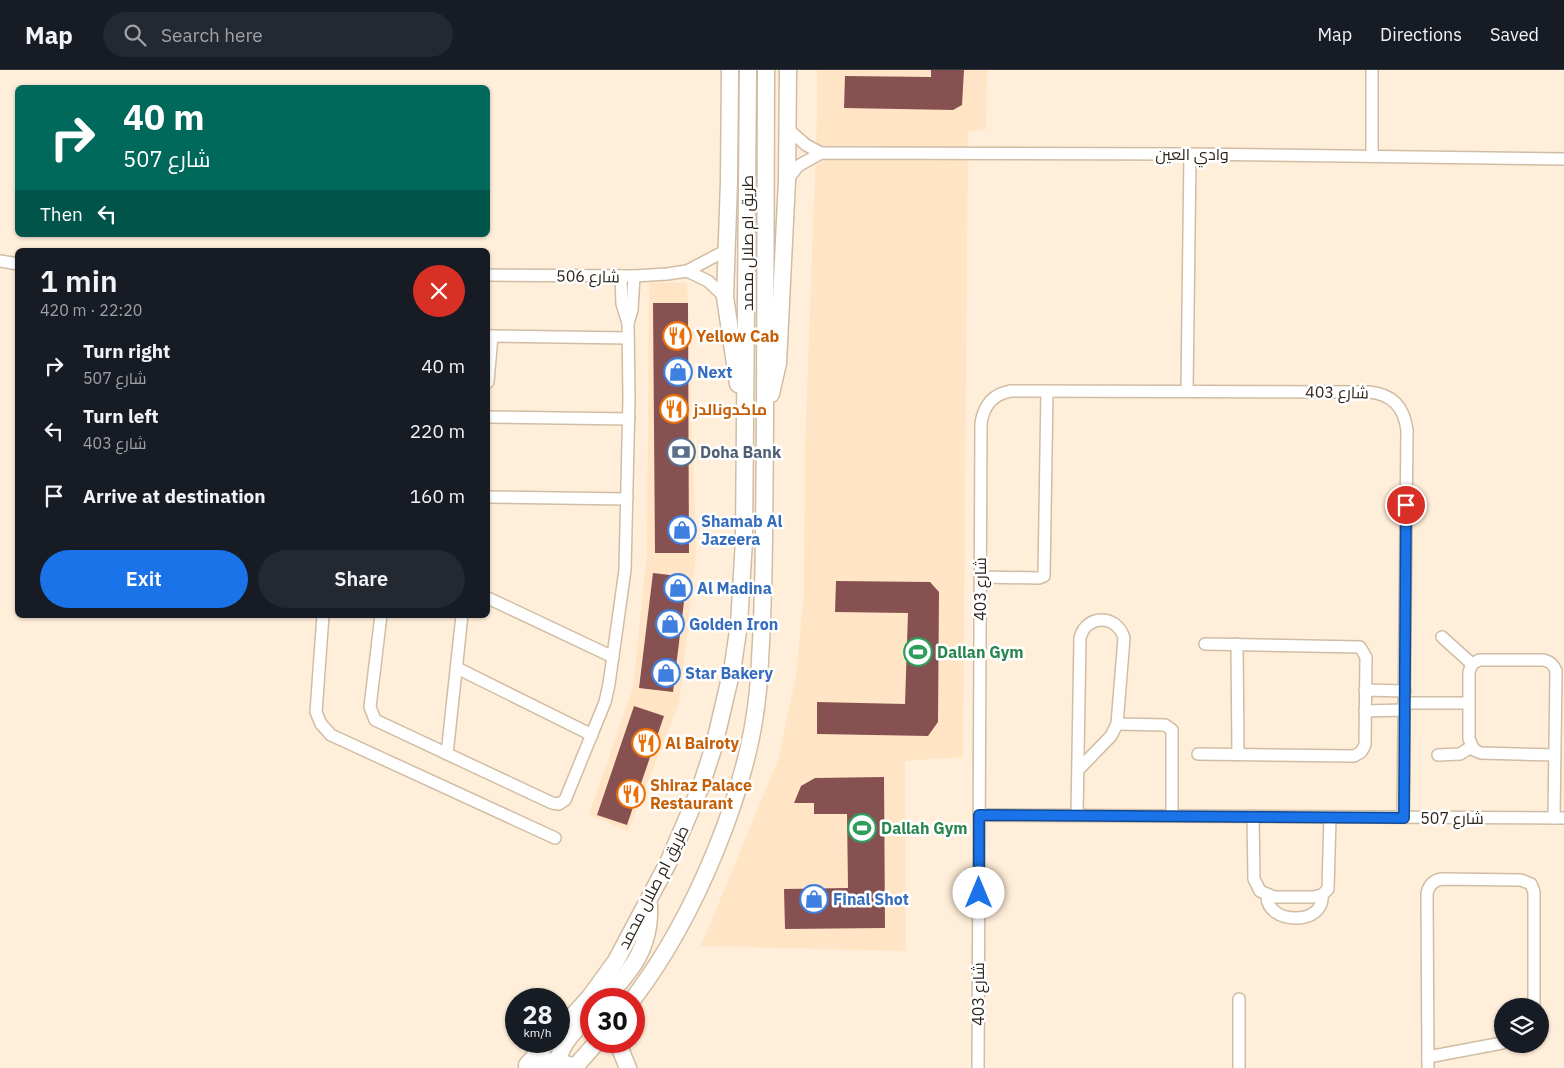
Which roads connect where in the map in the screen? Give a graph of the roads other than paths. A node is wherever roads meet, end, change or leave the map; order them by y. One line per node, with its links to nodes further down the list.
1 (730, 70): 12 (street)
2 (748, 70): 25 (street, طريق ام صلال محمد)
3 (766, 70): 26 (street, طريق ام صلال محمد)
4 (788, 70): 6 (street)
5 (1372, 70): 9 (street)
6 (788, 129): 7 (street); 11 (street)
7 (820, 153): 8 (street, وادي العين); 11 (street)
8 (1190, 154): 9 (street, وادي العين); 24 (street)
9 (1372, 156): 10 (street, وادي العين)
10 (1564, 159)
11 (787, 180): 26 (street)
12 (725, 251): 15 (street, شارع 506); 19 (street)
13 (0, 261): 14 (street)
14 (15, 264)
15 (688, 271): 18 (street, شارع 506); 19 (street)
16 (490, 275): 17 (street, شارع 506)
17 (621, 276): 18 (street, شارع 506); 20 (street)
18 (634, 276): 20 (street)
19 (725, 297): 25 (street)
20 (628, 323): 22 (street)
21 (490, 336): 22 (street)
22 (628, 338): 28 (street)
23 (1047, 391): 24 (street, شارع 403); 31 (street, شارع 403); 31 (street)
24 (1187, 391): 43 (street, شارع 403)
25 (745, 407): 66 (street, طريق ام صلال محمد)
26 (765, 407): 68 (street, طريق ام صلال محمد)
27 (490, 416): 28 (street)
28 (629, 419): 30 (street)
29 (490, 496): 30 (street)
30 (627, 499): 39 (street)
31 (980, 577): 56 (street, شارع 403)
32 (490, 599): 39 (street)
33 (324, 618): 63 (street)
34 (381, 618): 50 (street)
35 (462, 618): 41 (street)
36 (1442, 637): 40 (street)
37 (1205, 644): 38 (street)
38 (1237, 644): 42 (street); 52 (street)
39 (614, 657): 48 (street)
40 (1472, 664): 44 (street); 54 (street)
41 (457, 668): 48 (street); 50 (street)
42 (1365, 690): 43 (street); 46 (street)
43 (1404, 691): 45 (street, شارع 403)
44 (1469, 703): 45 (street); 49 (street)
45 (1404, 707): 46 (street); 61 (street, شارع 403)
46 (1365, 711): 52 (street)
47 (1117, 724): 55 (street); 55 (street); 58 (street)
48 (592, 734): 50 (street)
49 (1471, 746): 53 (street); 54 (street)
50 (447, 754)
51 (1198, 754): 52 (street)
52 (1238, 754)
53 (1438, 755)
54 (1555, 755): 62 (street)
55 (1078, 770): 57 (street)
56 (979, 815): 57 (street, شارع 507); 82 (street, شارع 403)
57 (1077, 815): 58 (street, شارع 507)
58 (1172, 816): 59 (street, شارع 507)
59 (1253, 816): 60 (street, شارع 507); 65 (street)
60 (1330, 817): 61 (street, شارع 507); 64 (street)
61 (1404, 818): 62 (street, شارع 507)
62 (1559, 818)
63 (555, 838)
64 (1322, 895): 65 (street); 65 (street)
65 (1267, 896)
66 (649, 900): 67 (street); 71 (street, طريق ام صلال محمد)
67 (615, 988)
68 (640, 988)
69 (1534, 998): 77 (street)
70 (1239, 999): 83 (street)
71 (570, 1019)
72 (580, 1026): 78 (street)
73 (1494, 1045): 77 (street)
74 (538, 1053): 79 (street)
75 (588, 1053): 80 (street)
76 (622, 1053): 81 (street)
77 (1428, 1063)
78 (557, 1064): 79 (street); 80 (street)
79 (527, 1065)
80 (575, 1068)
81 (628, 1068)
82 (978, 1068)
83 (1239, 1068)

